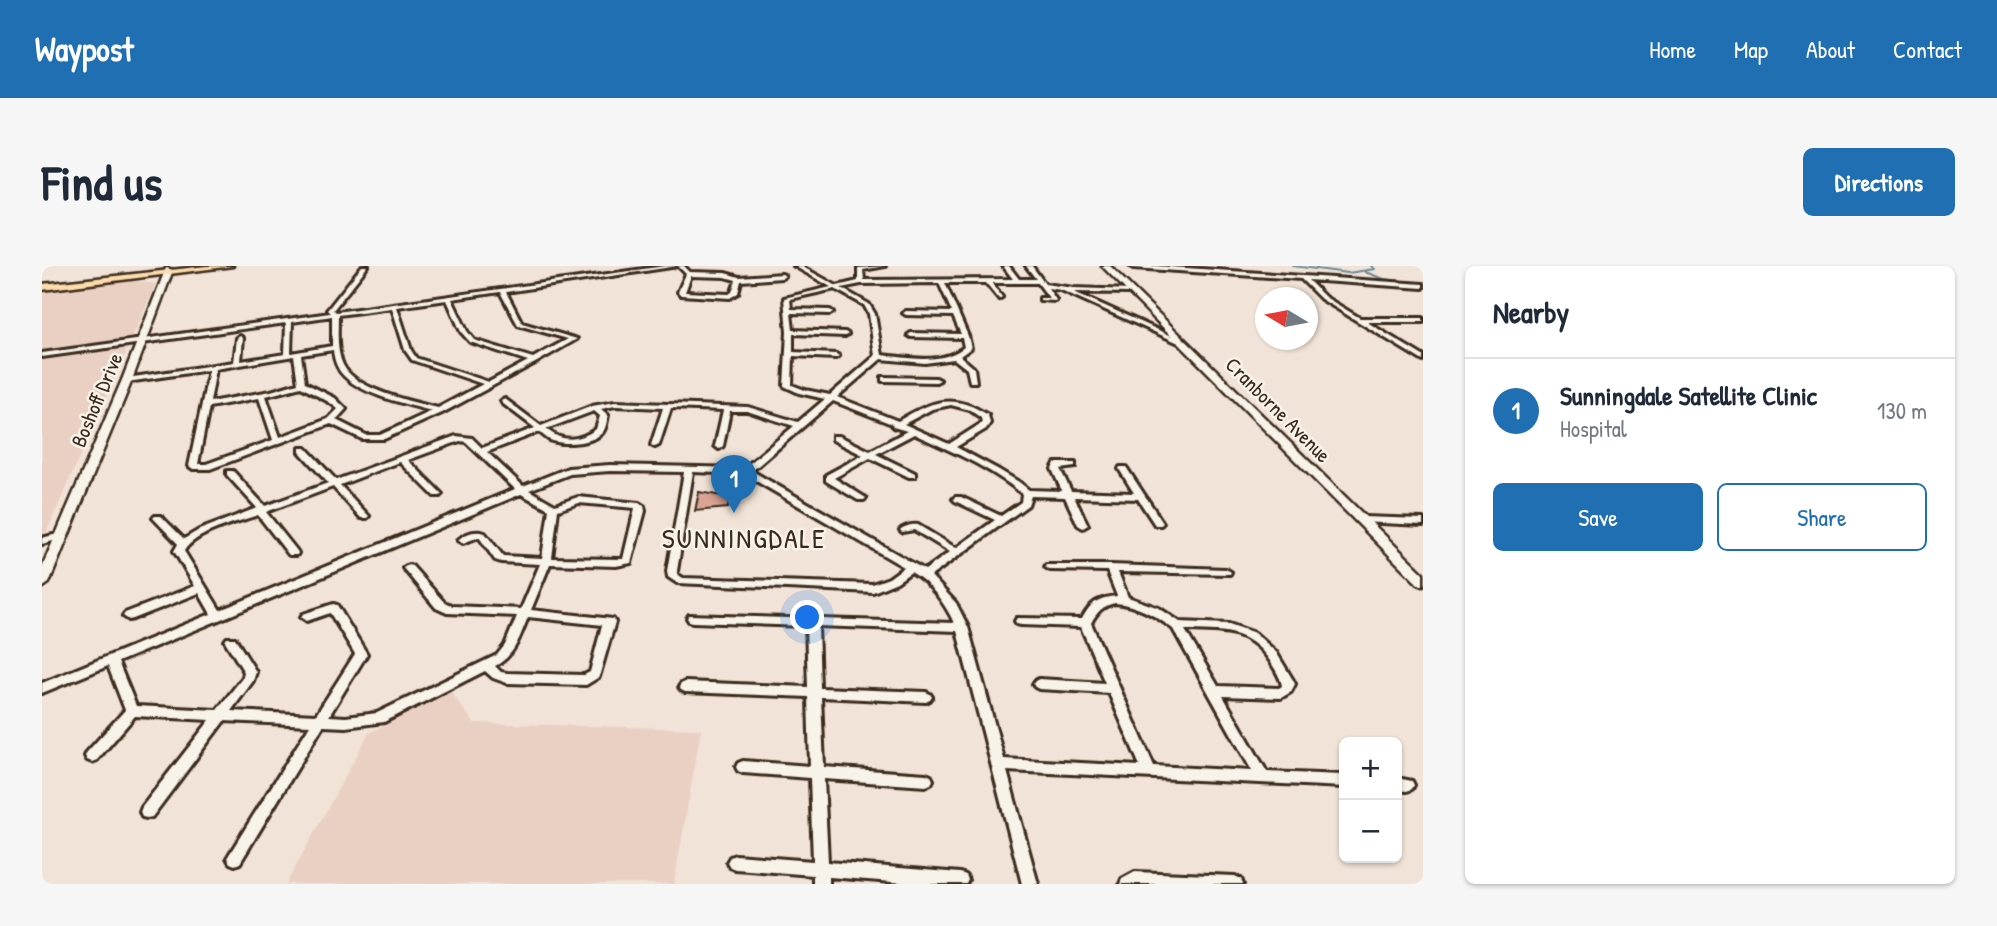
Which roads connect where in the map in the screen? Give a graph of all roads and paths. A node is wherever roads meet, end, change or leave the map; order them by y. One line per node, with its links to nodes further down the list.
1 (206, 266): 12 (main road)
2 (229, 266): 12 (main road)
3 (365, 266): 36 (street)
4 (678, 266): 11 (street); 27 (street)
5 (797, 266): 23 (street)
6 (882, 266): 19 (street)
7 (1006, 266): 18 (street)
8 (1029, 266): 21 (street)
9 (1106, 266): 25 (main road, Cranborne Avenue)
10 (1133, 266): 15 (street)
11 (689, 275): 14 (street); 14 (street)
12 (168, 276): 22 (main road); 22 (main road); 46 (main road, Boshoff Drive)
13 (782, 276): 14 (street)
14 (739, 279)
15 (1304, 279): 24 (street); 38 (street)
16 (940, 281): 17 (street); 20 (street); 37 (street)
17 (988, 281): 18 (street); 29 (street)
18 (1017, 281): 21 (street)
19 (861, 282): 20 (street); 23 (street)
20 (893, 282): 28 (street)
21 (1042, 284): 26 (street); 31 (street)
22 (42, 286)
23 (838, 286): 33 (street); 54 (street)
24 (1423, 286)
25 (1127, 288): 26 (street); 47 (main road, Cranborne Avenue)
26 (1063, 289): 47 (street)
27 (502, 290): 30 (street); 57 (street)
28 (896, 296)
29 (999, 297)
30 (449, 298): 32 (street); 57 (street)
31 (1042, 299)
32 (394, 306): 36 (street); 66 (street)
33 (790, 311): 34 (street); 41 (street)
34 (830, 312)
35 (906, 313): 37 (street)
36 (335, 314): 40 (street); 48 (street)
37 (956, 314): 44 (street)
38 (1358, 320): 39 (street); 56 (street)
39 (1423, 320)
40 (289, 321): 46 (street); 51 (street)
41 (790, 332): 42 (street); 49 (street)
42 (845, 334)
43 (911, 335): 44 (street)
44 (965, 335): 53 (street)
45 (240, 338): 58 (street)
46 (143, 341): 50 (street); 61 (main road, Boshoff Drive)
47 (1183, 343): 108 (main road, Cranborne Avenue)
48 (335, 348): 51 (street); 74 (street)
49 (790, 354): 52 (street); 68 (street)
50 (42, 355)
51 (293, 355): 58 (street); 65 (street)
52 (836, 356)
53 (955, 356): 55 (street); 64 (street)
54 (879, 357): 55 (street); 68 (street)
55 (906, 359): 62 (street)
56 (1423, 359)
57 (535, 361): 66 (street)
58 (237, 363): 59 (street)
59 (213, 367): 61 (street); 70 (street)
60 (885, 379): 62 (street)
61 (127, 380): 113 (main road, Boshoff Drive)
62 (911, 380): 63 (street)
63 (936, 380)
64 (973, 380)
65 (302, 384): 67 (street); 75 (street)
66 (489, 384): 74 (street)
67 (262, 395): 70 (street); 81 (street)
68 (832, 398): 76 (street); 77 (street)
69 (505, 401): 78 (street)
70 (205, 405): 81 (street)
71 (668, 406): 72 (street); 73 (street); 82 (street)
72 (595, 408): 78 (street); 78 (street)
73 (727, 408): 76 (street); 83 (street)
74 (439, 411): 75 (street)
75 (331, 421): 81 (street)
76 (799, 425): 92 (street)
77 (896, 425): 79 (street); 84 (street)
78 (541, 429): 86 (street)
79 (911, 432): 84 (street); 87 (street)
80 (836, 438): 87 (street)
81 (278, 442)
82 (655, 445)
83 (719, 446)
84 (948, 448): 97 (street)
85 (303, 450): 95 (street)
86 (482, 451): 88 (street); 96 (street)
87 (870, 456): 94 (street); 101 (street)
88 (401, 458): 95 (street); 99 (street)
89 (1072, 464): 98 (street)
90 (1124, 469): 100 (street)
91 (690, 470): 92 (street); 96 (street); 120 (street)
92 (746, 471): 120 (street)
93 (230, 473): 104 (street)
94 (912, 475)
95 (334, 483): 104 (street); 105 (street)
96 (520, 489): 103 (street); 132 (street)
97 (1027, 493): 98 (street); 107 (street)
98 (1068, 494): 100 (street); 111 (street)
99 (437, 495)
100 (1140, 496): 110 (street)
101 (861, 498)
102 (958, 499): 107 (street)
103 (554, 508): 119 (street); 119 (street)
104 (261, 509): 116 (street); 118 (street)
105 (364, 516)
106 (158, 518): 116 (street)
107 (1001, 519): 117 (street)
108 (1363, 520): 109 (street); 126 (main road, Cranborne Avenue)
109 (1423, 522)
110 (1158, 523)
111 (1083, 524)
112 (905, 530): 117 (street)
113 (61, 537): 115 (street); 127 (main road, Boshoff Drive)
114 (463, 540): 119 (street)
115 (42, 541)
116 (183, 544): 128 (street)
117 (956, 551): 125 (street)
118 (293, 553)
119 (546, 562): 130 (street)
120 (912, 566): 125 (street)
121 (1050, 567): 123 (street)
122 (408, 568): 130 (street)
123 (1111, 568): 124 (street); 129 (street)
124 (1226, 572)
125 (925, 575): 139 (street)
126 (1423, 581)
127 (42, 583)
128 (200, 588): 131 (street); 132 (street)
129 (1124, 600): 136 (street); 138 (street)
130 (526, 613): 142 (street); 142 (street)
131 (129, 616)
132 (218, 616): 141 (street)
133 (307, 617): 152 (street)
134 (693, 618): 137 (street)
135 (1021, 621): 136 (street)
136 (1085, 623): 146 (street)
137 (812, 624): 139 (street); 148 (street)
138 (1177, 626): 147 (street); 147 (street)
139 (962, 627): 154 (street)
140 (232, 641): 151 (street)
141 (112, 662): 145 (street); 150 (street)
142 (488, 666): 152 (street)
143 (1039, 684): 146 (street)
144 (685, 687): 148 (street)
145 (42, 688)
146 (1112, 688): 157 (street)
147 (1215, 691): 158 (street)
148 (814, 693): 149 (street); 156 (street)
149 (926, 697)
150 (132, 711): 151 (street); 153 (street)
151 (223, 716): 152 (street); 161 (street)
152 (320, 721): 162 (street)
153 (92, 756)
154 (1000, 765): 157 (street); 166 (street)
155 (743, 767): 156 (street)
156 (819, 772): 159 (street); 164 (street)
157 (1150, 773): 158 (street)
158 (1263, 777): 160 (street)
159 (926, 780)
160 (1339, 781)
161 (147, 812)
162 (235, 858)
163 (736, 862): 164 (street)
164 (821, 877): 165 (street)
165 (960, 880)
166 (1030, 884)
167 (1128, 884): 168 (street)
168 (1235, 884)

